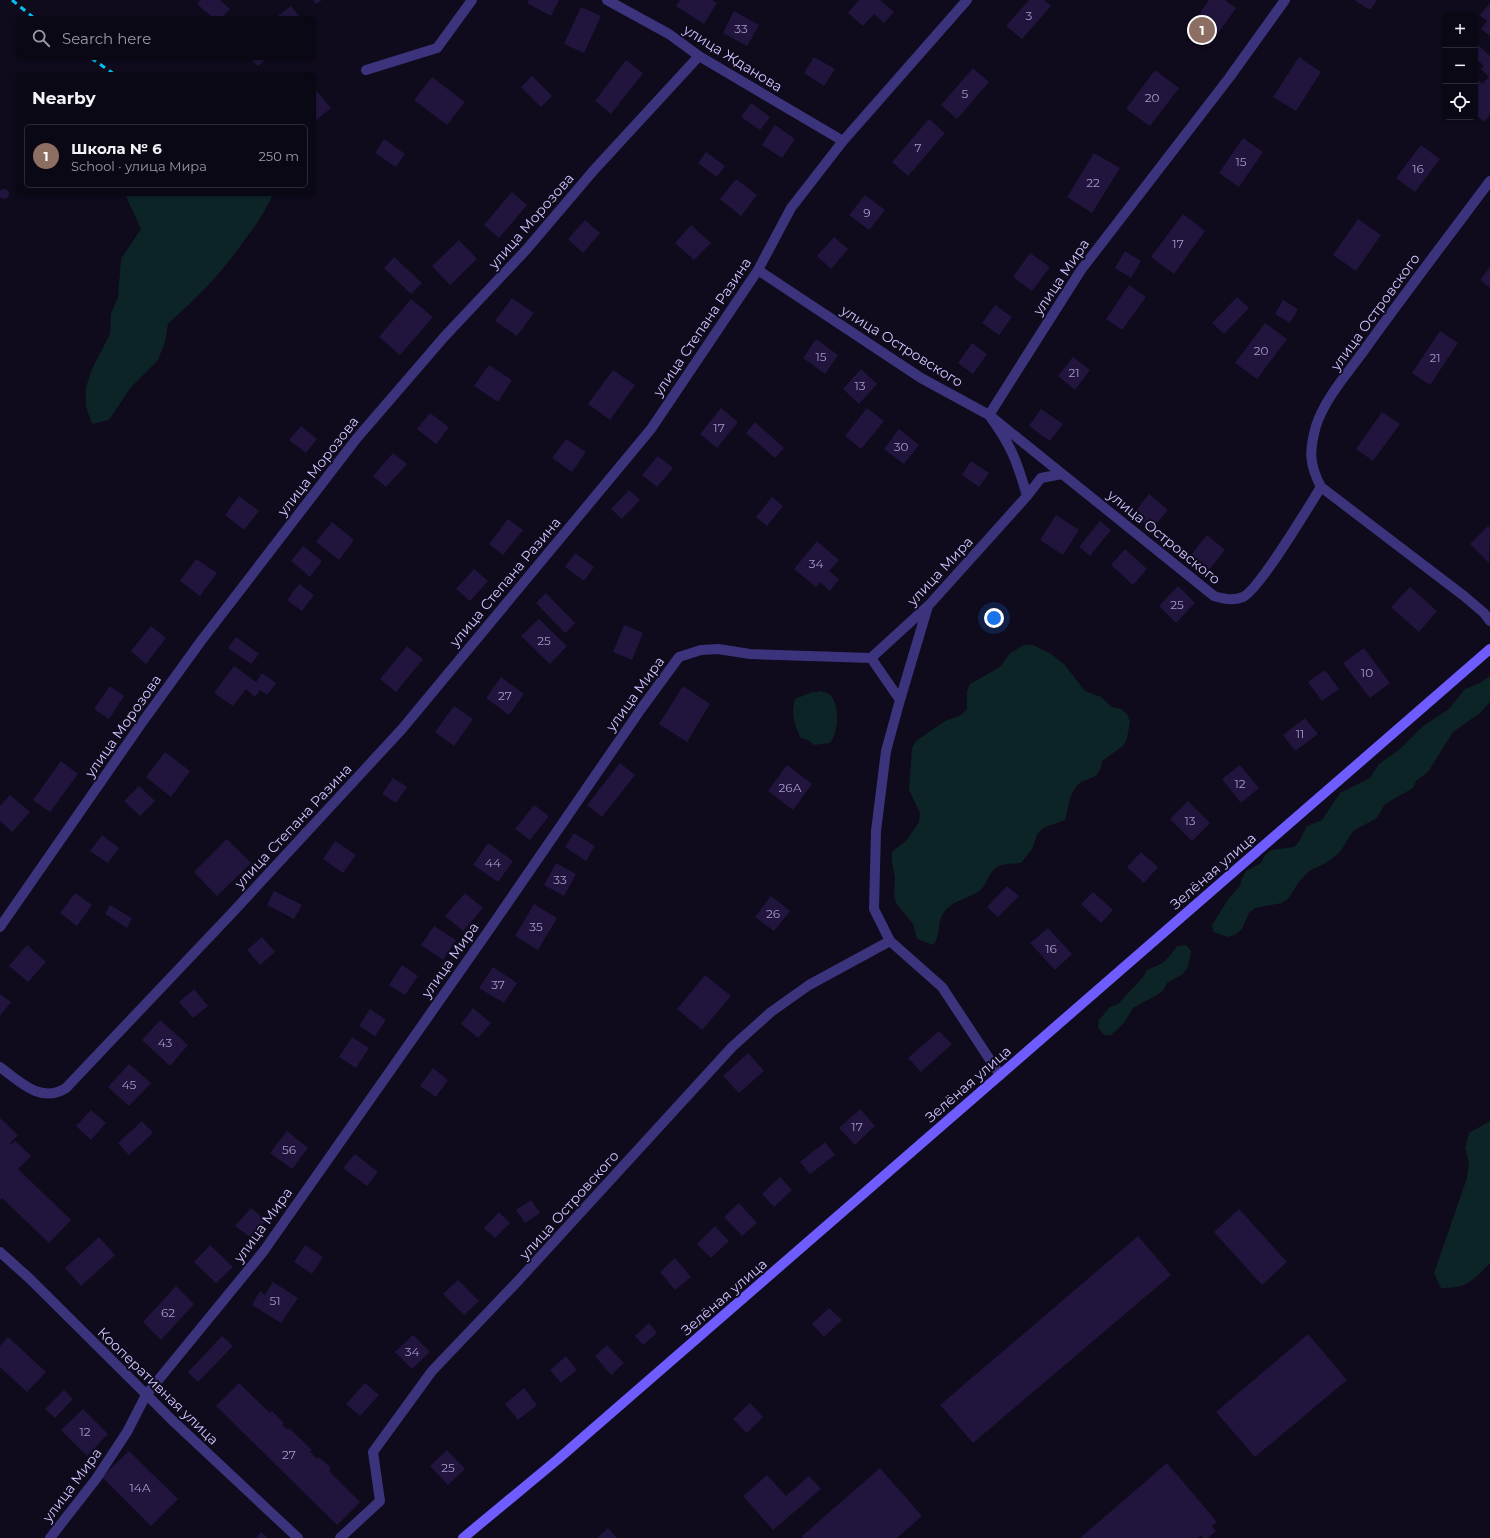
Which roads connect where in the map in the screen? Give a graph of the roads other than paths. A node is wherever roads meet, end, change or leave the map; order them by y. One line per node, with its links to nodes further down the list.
1 (472, 0): 6 (street)
2 (607, 0): 5 (street, улица Жданова)
3 (967, 0): 7 (street, улица Степана Разина)
4 (1285, 0): 10 (street, улица Мира)
5 (699, 56): 7 (street, улица Жданова); 19 (street, улица Морозова)
6 (366, 70)
7 (843, 141): 9 (street, улица Степана Разина)
8 (1490, 181): 12 (street, улица Островского)
9 (758, 270): 10 (street, улица Островского); 21 (street, улица Степана Разина)
10 (989, 415): 11 (street, улица Островского); 13 (street)
11 (1062, 474): 12 (street, улица Островского); 13 (street, улица Мира)
12 (1321, 487): 15 (street)
13 (1027, 496): 14 (street, улица Мира)
14 (929, 605): 17 (street, улица Мира); 18 (street)
15 (1490, 621)
16 (1490, 649): 22 (street, Зелёная улица)
17 (870, 658): 18 (street); 24 (street, улица Мира)
18 (900, 700): 20 (street)
19 (0, 927)
20 (890, 941): 22 (street); 27 (street, улица Островского)
21 (0, 1067)
22 (1000, 1074): 28 (street, Зелёная улица)
23 (0, 1252): 24 (street, Кооперативная улица)
24 (146, 1395): 25 (street, улица Мира); 26 (street, Кооперативная улица)
25 (50, 1538)
26 (298, 1538)
27 (340, 1538)
28 (463, 1538)

